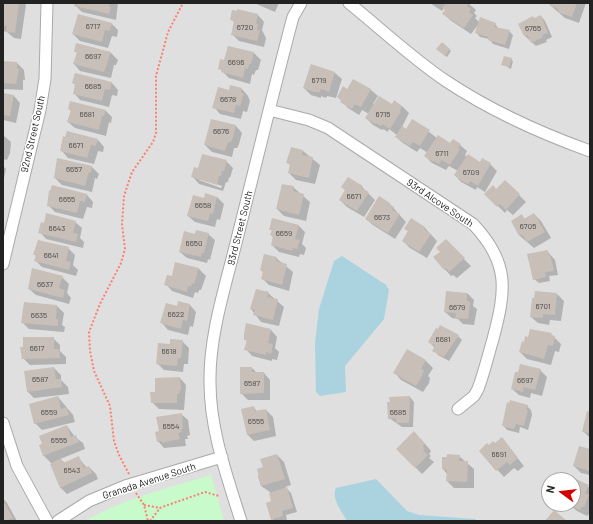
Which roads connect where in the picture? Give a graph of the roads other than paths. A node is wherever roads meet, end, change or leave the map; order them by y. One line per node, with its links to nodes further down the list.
1 (47, 3): 6 (street, 92nd Street South)
2 (300, 3): 4 (street, 93rd Street South)
3 (349, 3): 5 (street)
4 (269, 110): 7 (street, 93rd Alcove South); 9 (street, 93rd Street South)
5 (590, 151)
6 (3, 264)
7 (458, 409)
8 (3, 423): 10 (street)
9 (222, 457): 11 (street, Granada Avenue South); 12 (street, 93rd Street South)
10 (46, 521)
11 (58, 521)
12 (241, 521)

